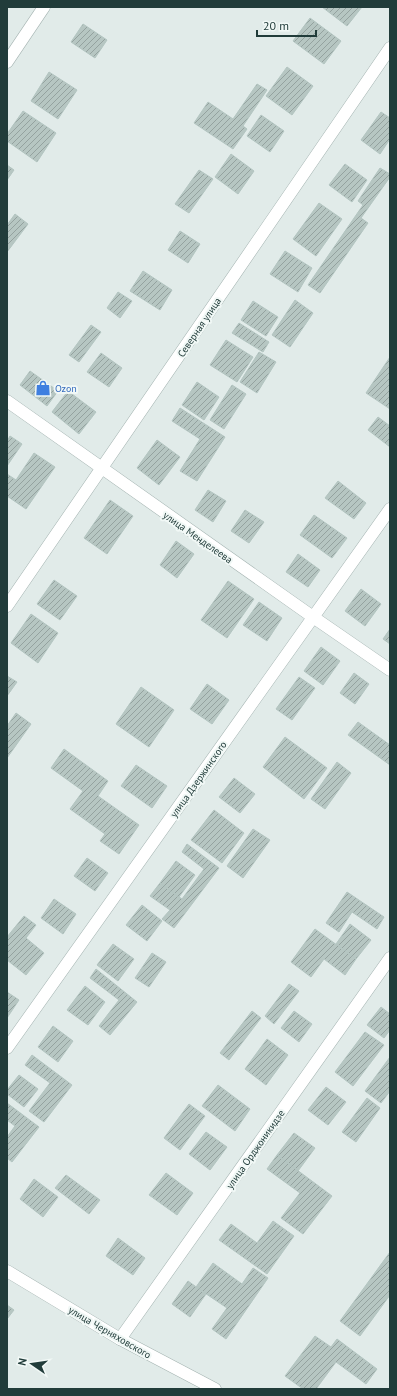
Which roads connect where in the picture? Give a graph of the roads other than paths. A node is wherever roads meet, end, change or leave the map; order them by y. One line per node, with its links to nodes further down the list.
1 (44, 7): 3 (street)
2 (390, 48): 5 (street, Северная улица)
3 (7, 62)
4 (7, 401): 5 (street, улица Менделеева)
5 (102, 469): 7 (street, Северная улица); 8 (street, улица Менделеева)
6 (390, 509): 8 (street, улица Дзержинского)
7 (7, 606)
8 (313, 618): 9 (street, улица Менделеева); 11 (street, улица Дзержинского)
9 (390, 670)
10 (390, 958): 13 (street, улица Орджоникидзе)
11 (7, 1048)
12 (7, 1271): 13 (street, улица Черняховского)
13 (120, 1339): 14 (street, улица Черняховского)
14 (215, 1389)

